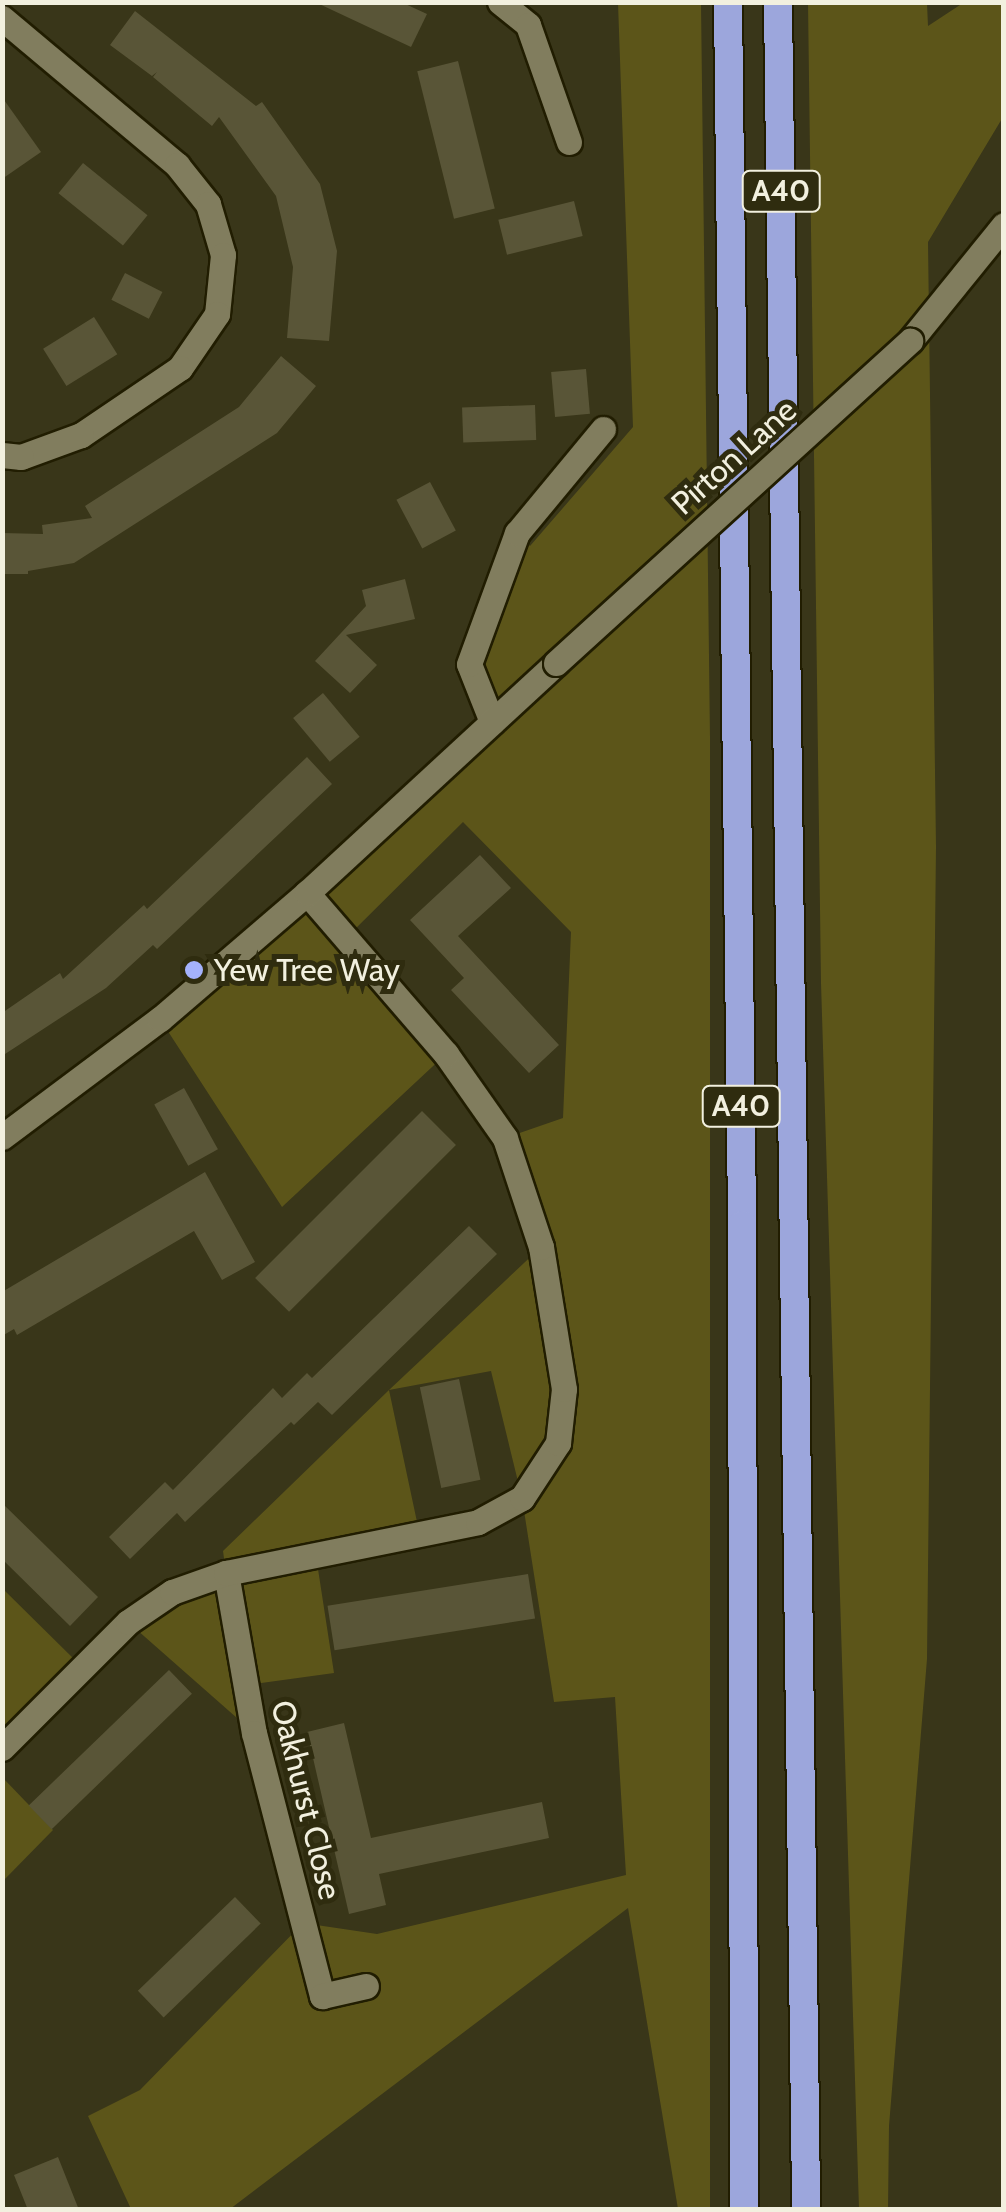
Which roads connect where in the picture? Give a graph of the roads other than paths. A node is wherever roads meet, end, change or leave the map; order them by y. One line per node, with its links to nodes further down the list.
1 (500, 2): 5 (street)
2 (728, 2): 15 (highway, A40)
3 (778, 2): 16 (highway, A40)
4 (2, 18): 8 (street)
5 (569, 142)
6 (1004, 225): 9 (street, Pirton Lane, bridge)
7 (603, 429): 9 (street)
8 (2, 454)
9 (492, 722): 10 (street, Pirton Lane)
10 (307, 892): 11 (street, Pirton Lane); 12 (street)
11 (2, 1137)
12 (226, 1573): 13 (street); 14 (street, Oakhurst Close)
13 (2, 1748)
14 (366, 1986)
15 (744, 2210)
16 (806, 2210)

